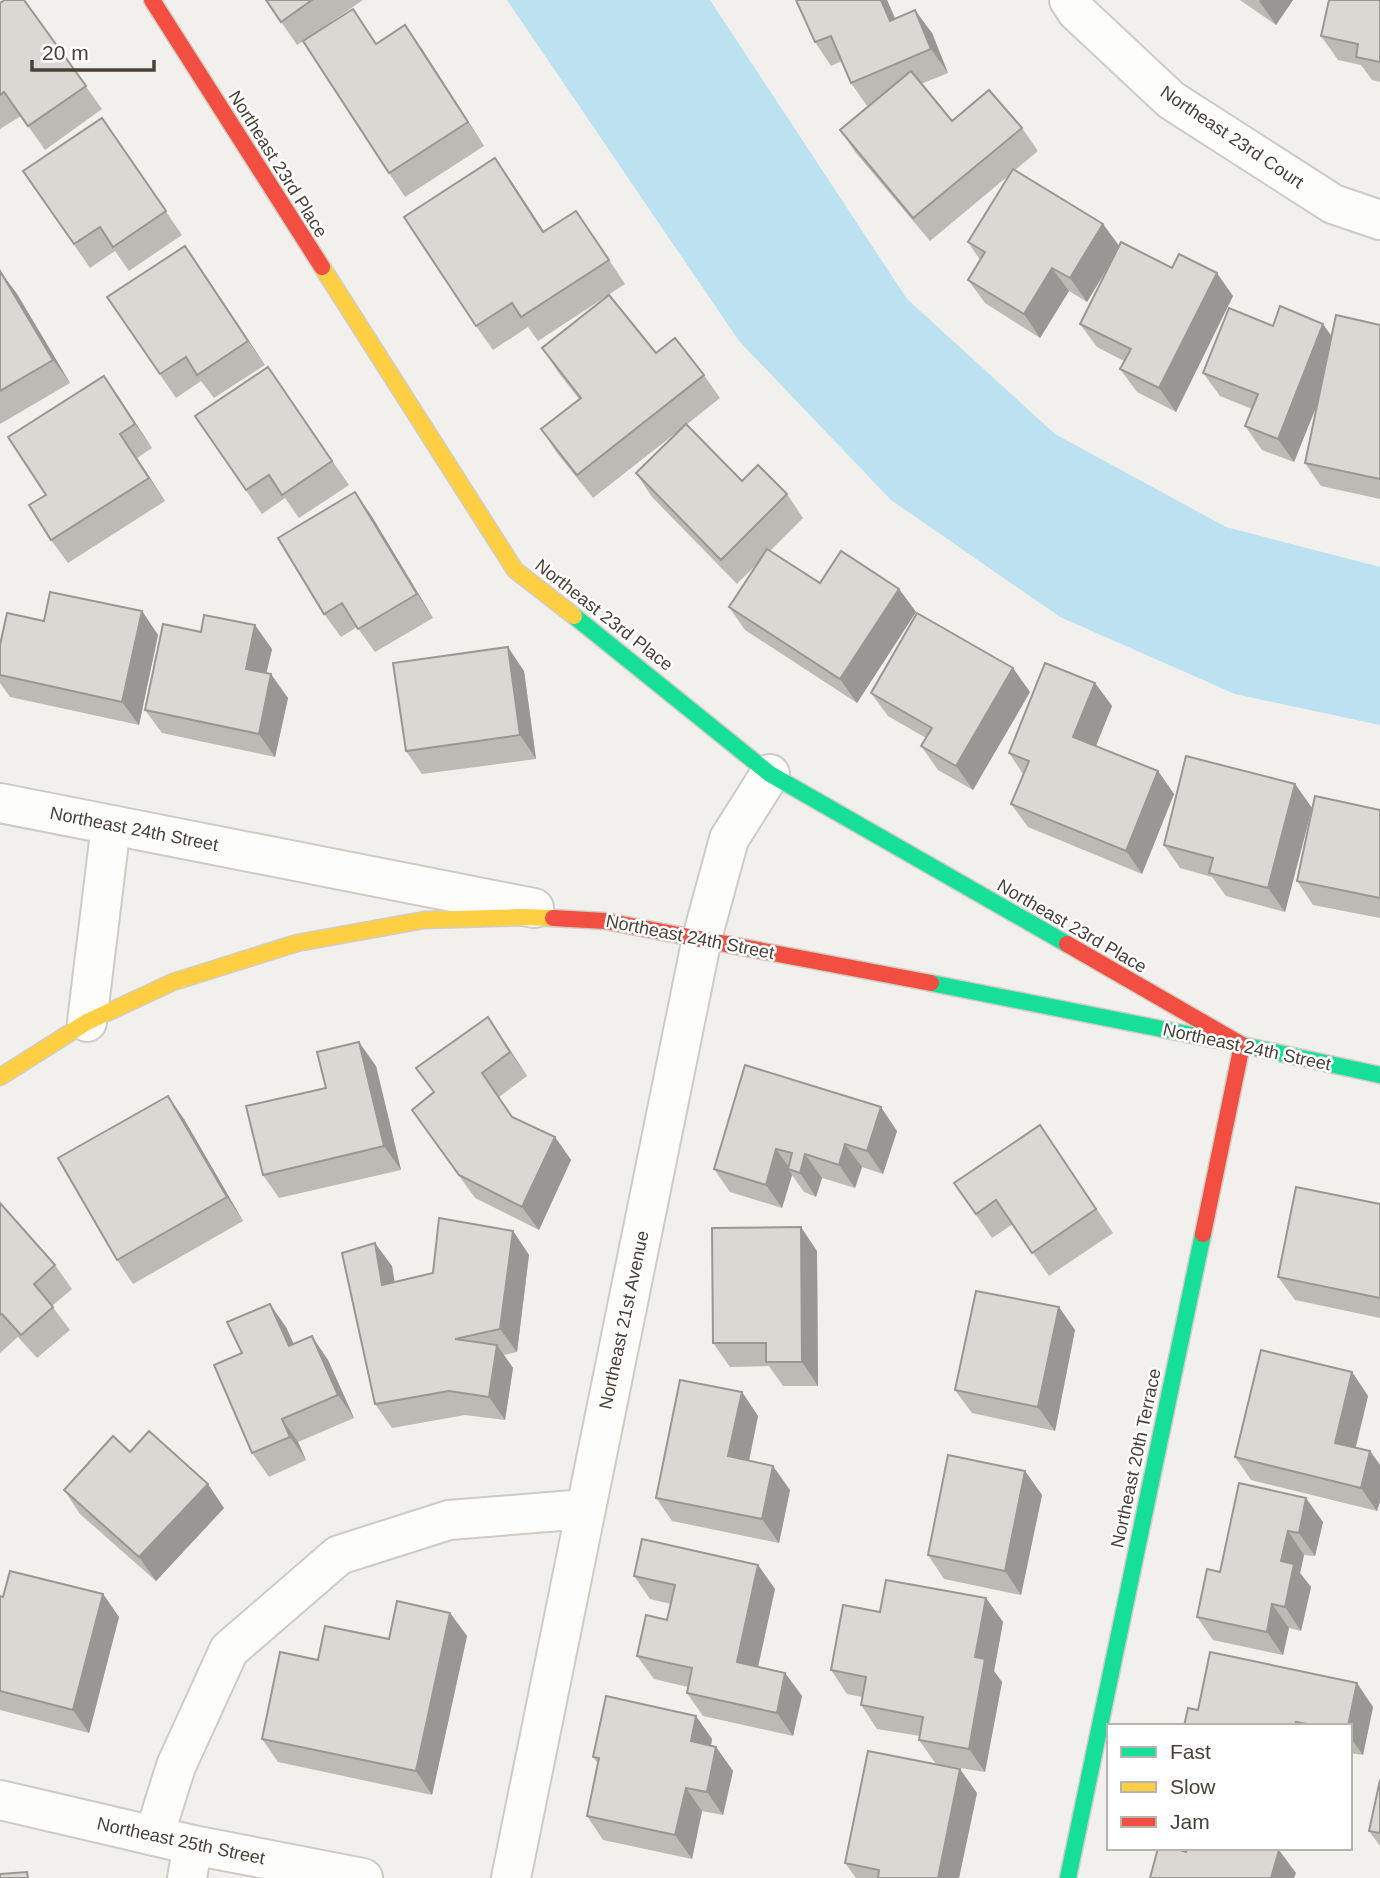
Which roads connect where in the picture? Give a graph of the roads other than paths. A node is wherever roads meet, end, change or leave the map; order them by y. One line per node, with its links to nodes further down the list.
1 (152, 0): 4 (street, Northeast 23rd Place)
2 (1069, 0): 3 (street, Northeast 23rd Court)
3 (1380, 220)
4 (770, 774): 8 (street, Northeast 21st Avenue); 10 (street, Northeast 23rd Place)
5 (0, 803): 6 (street, Northeast 24th Street)
6 (111, 825): 7 (street, Northeast 24th Street); 9 (street)
7 (605, 921): 8 (street, Northeast 24th Street); 9 (street)
8 (702, 938): 10 (street, Northeast 24th Street); 13 (street, Northeast 21st Avenue)
9 (87, 1022): 12 (street)
10 (1242, 1045): 11 (street, Northeast 24th Street); 19 (street, Northeast 20th Terrace)
11 (1380, 1075)
12 (0, 1077)
13 (585, 1509): 15 (street); 18 (street, Northeast 21st Avenue)
14 (0, 1800): 15 (street, Northeast 25th Street)
15 (155, 1836): 16 (street, Northeast 25th Street)
16 (190, 1862): 17 (street, Northeast 25th Street)
17 (363, 1878)
18 (511, 1878)
19 (1068, 1878)

